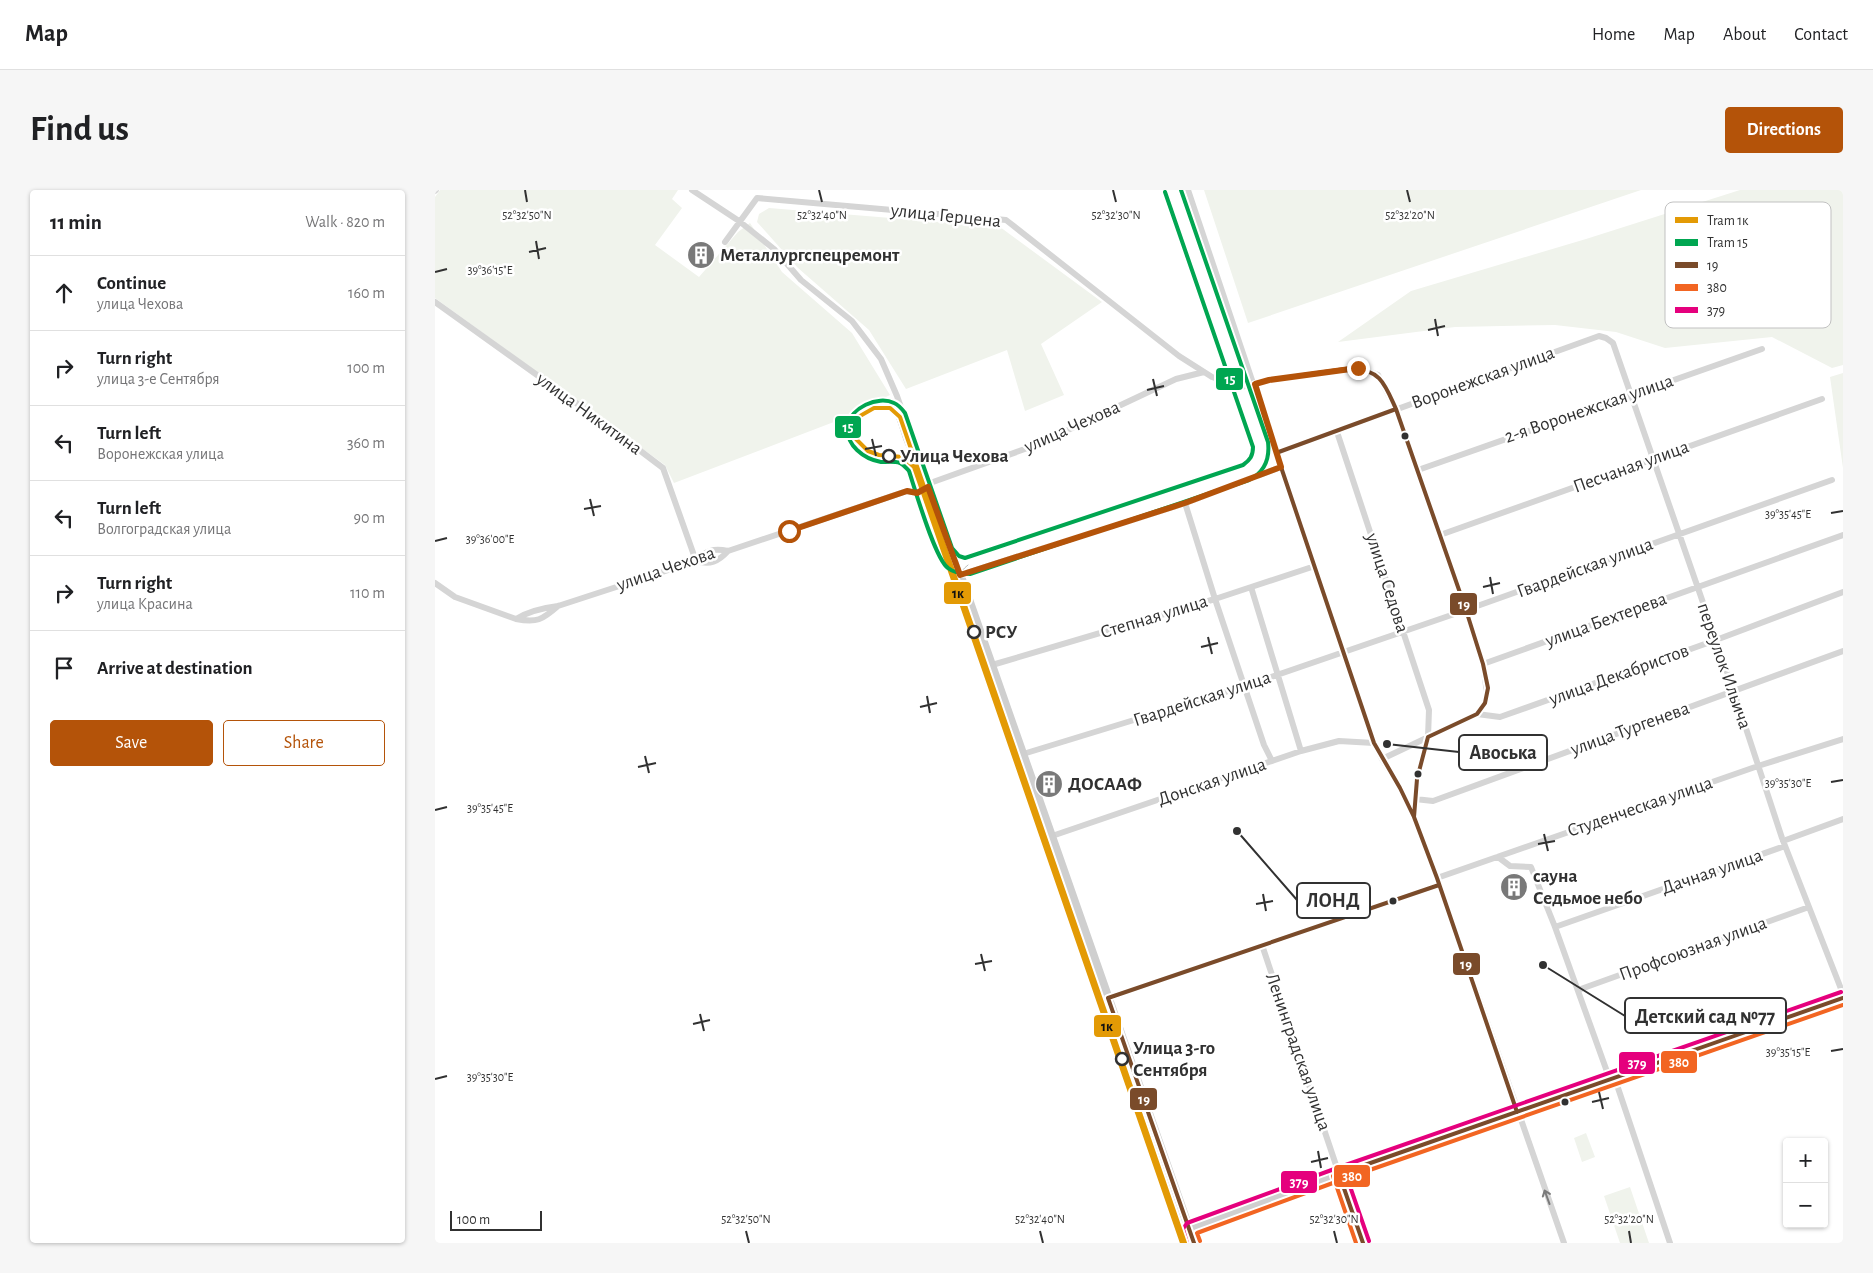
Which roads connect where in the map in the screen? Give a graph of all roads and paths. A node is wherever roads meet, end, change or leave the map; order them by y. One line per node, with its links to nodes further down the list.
1 (692, 190): 3 (street)
2 (1188, 190): 9 (street)
3 (739, 220): 4 (street, улица Герцена); 8 (street, улица Герцена); 19 (street)
4 (725, 242)
5 (435, 302): 25 (street, улица Никитина)
6 (1606, 338): 10 (street, переулок Ильича); 12 (street, Воронежская улица)
7 (1762, 349): 10 (street, 2-я Воронежская улица)
8 (1204, 372): 9 (street, улица Герцена); 19 (street, улица Чехова)
9 (1255, 384): 12 (street, улица Герцена); 14 (street)
10 (1631, 394): 15 (street, переулок Ильича); 17 (street, 2-я Воронежская улица)
11 (1822, 399): 15 (street, Песчаная улица)
12 (1397, 409): 13 (street, Воронежская улица); 17 (street, улица Герцена)
13 (1337, 432): 14 (street, Воронежская улица); 36 (street, улица Седова)
14 (1276, 453): 16 (street)
15 (1653, 459): 21 (street, переулок Ильича); 22 (street, Песчаная улица)
16 (1281, 467): 20 (street); 26 (street)
17 (1418, 470): 22 (street, улица Герцена)
18 (1832, 480): 21 (street, Гвардейская улица)
19 (928, 487): 24 (street, улица Чехова); 27 (street)
20 (1185, 503): 27 (street); 32 (street)
21 (1679, 534): 29 (street, переулок Ильича); 34 (street, Гвардейская улица)
22 (1440, 535): 34 (street, улица Герцена)
23 (1843, 535): 29 (street, улица Бехтерева)
24 (728, 551): 25 (street, улица Чехова); 25 (street)
25 (696, 561): 33 (street, улица Чехова)
26 (1315, 566): 30 (street, Степная улица); 39 (street)
27 (960, 575): 41 (street)
28 (435, 583): 35 (street)
29 (1697, 586): 37 (street, переулок Ильича); 40 (street, улица Бехтерева)
30 (1251, 587): 32 (street, Степная улица); 42 (street)
31 (1843, 592): 37 (street, улица Декабристов)
32 (1215, 599): 41 (street, Степная улица); 43 (street)
33 (558, 606): 35 (street, улица Чехова); 35 (street)
34 (1466, 610): 36 (street, Гвардейская улица); 40 (street, улица Герцена)
35 (516, 619)
36 (1403, 631): 39 (street, Гвардейская улица); 46 (street, улица Седова)
37 (1716, 640): 44 (street, переулок Ильича); 45 (street, улица Декабристов)
38 (1843, 651): 44 (street, улица Тургенева)
39 (1343, 652): 42 (street, Гвардейская улица); 48 (street)
40 (1483, 664): 45 (street, улица Герцена)
41 (992, 665): 50 (street)
42 (1278, 675): 43 (street, Гвардейская улица); 49 (street)
43 (1245, 686): 50 (street, Гвардейская улица); 52 (street)
44 (1734, 692): 53 (street, переулок Ильича); 54 (street, улица Тургенева)
45 (1477, 714): 46 (street)
46 (1428, 737): 51 (street); 54 (street, улица Седова)
47 (1843, 739): 53 (street, Студенческая улица)
48 (1374, 743): 49 (street, Донская улица); 51 (street)
49 (1301, 751): 52 (street, Донская улица)
50 (1023, 754): 57 (street)
51 (1382, 759): 55 (street)
52 (1273, 761): 57 (street, Донская улица)
53 (1758, 766): 58 (street, переулок Ильича); 59 (street, Студенческая улица)
54 (1415, 800): 55 (street, улица Седова)
55 (1414, 817): 60 (street)
56 (1843, 819): 58 (street, Дачная улица)
57 (1052, 836): 67 (street)
58 (1784, 844): 62 (street, переулок Ильича); 63 (street, Дачная улица)
59 (1498, 856): 60 (street, Студенческая улица); 63 (street)
60 (1437, 878): 61 (street)
61 (1439, 885): 64 (street); 70 (street)
62 (1809, 908): 65 (street, Профсоюзная улица); 66 (street, переулок Ильича)
63 (1555, 927): 65 (street)
64 (1262, 946): 67 (street); 71 (street, Ленинградская улица)
65 (1578, 990): 69 (street)
66 (1843, 994)
67 (1108, 998): 72 (street)
68 (1843, 998): 69 (street)
69 (1613, 1079): 70 (street); 76 (street)
70 (1517, 1112): 71 (street); 75 (street, one-way to 70)
71 (1339, 1174): 72 (street); 74 (street, Ленинградская улица)
72 (1189, 1229): 73 (street)
73 (1194, 1243)
74 (1363, 1243)
75 (1564, 1243)
76 (1670, 1243)

